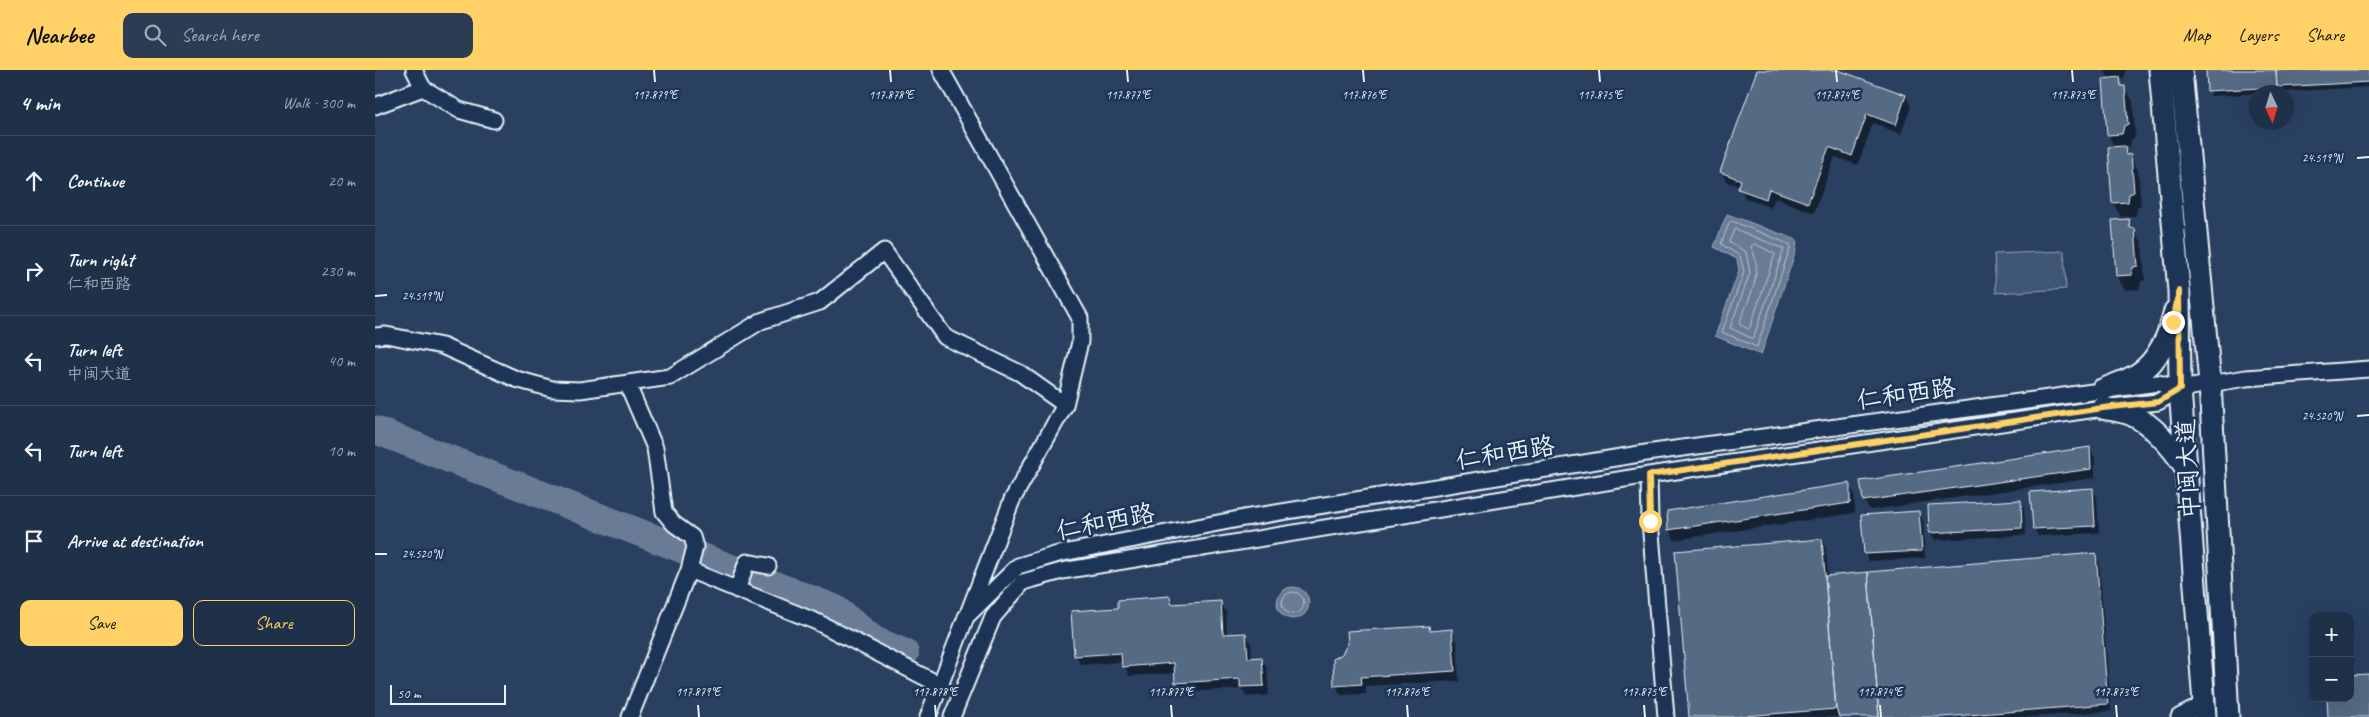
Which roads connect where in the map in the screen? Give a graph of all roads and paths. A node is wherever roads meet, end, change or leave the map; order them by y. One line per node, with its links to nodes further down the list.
1 (413, 70): 5 (street)
2 (941, 70): 15 (street)
3 (2160, 70): 8 (main road, 中闽大道)
4 (2181, 70): 12 (main road, 中闽大道)
5 (423, 88): 6 (street); 7 (street)
6 (375, 106)
7 (494, 120)
8 (2179, 291): 13 (main road, 中闽大道); 14 (main road)
9 (375, 336): 11 (street)
10 (2369, 369): 12 (street, 仁和西路)
11 (627, 383): 15 (street); 21 (street)
12 (2210, 384): 13 (street, 仁和西路); 31 (main road, 中闽大道)
13 (2180, 389): 14 (street, 仁和西路); 16 (main road, 中闽大道)
14 (2102, 399): 16 (main road); 17 (street, 仁和西路); 18 (street, 仁和西路)
15 (1065, 405): 23 (street)
16 (2186, 468): 25 (main road, 中闽大道)
17 (1649, 475): 19 (street, 仁和西路); 29 (street)
18 (1244, 518): 19 (street); 23 (street, 仁和西路)
19 (1250, 540): 28 (street, 仁和西路)
20 (768, 566): 22 (street)
21 (690, 567): 22 (street); 26 (street)
22 (737, 587): 24 (street)
23 (967, 617): 24 (street, 仁和西路)
24 (942, 686): 27 (street, 仁和西路)
25 (2205, 711): 30 (street)
26 (630, 717)
27 (929, 717)
28 (952, 717)
29 (1666, 717)
30 (2179, 717)
31 (2228, 717)

